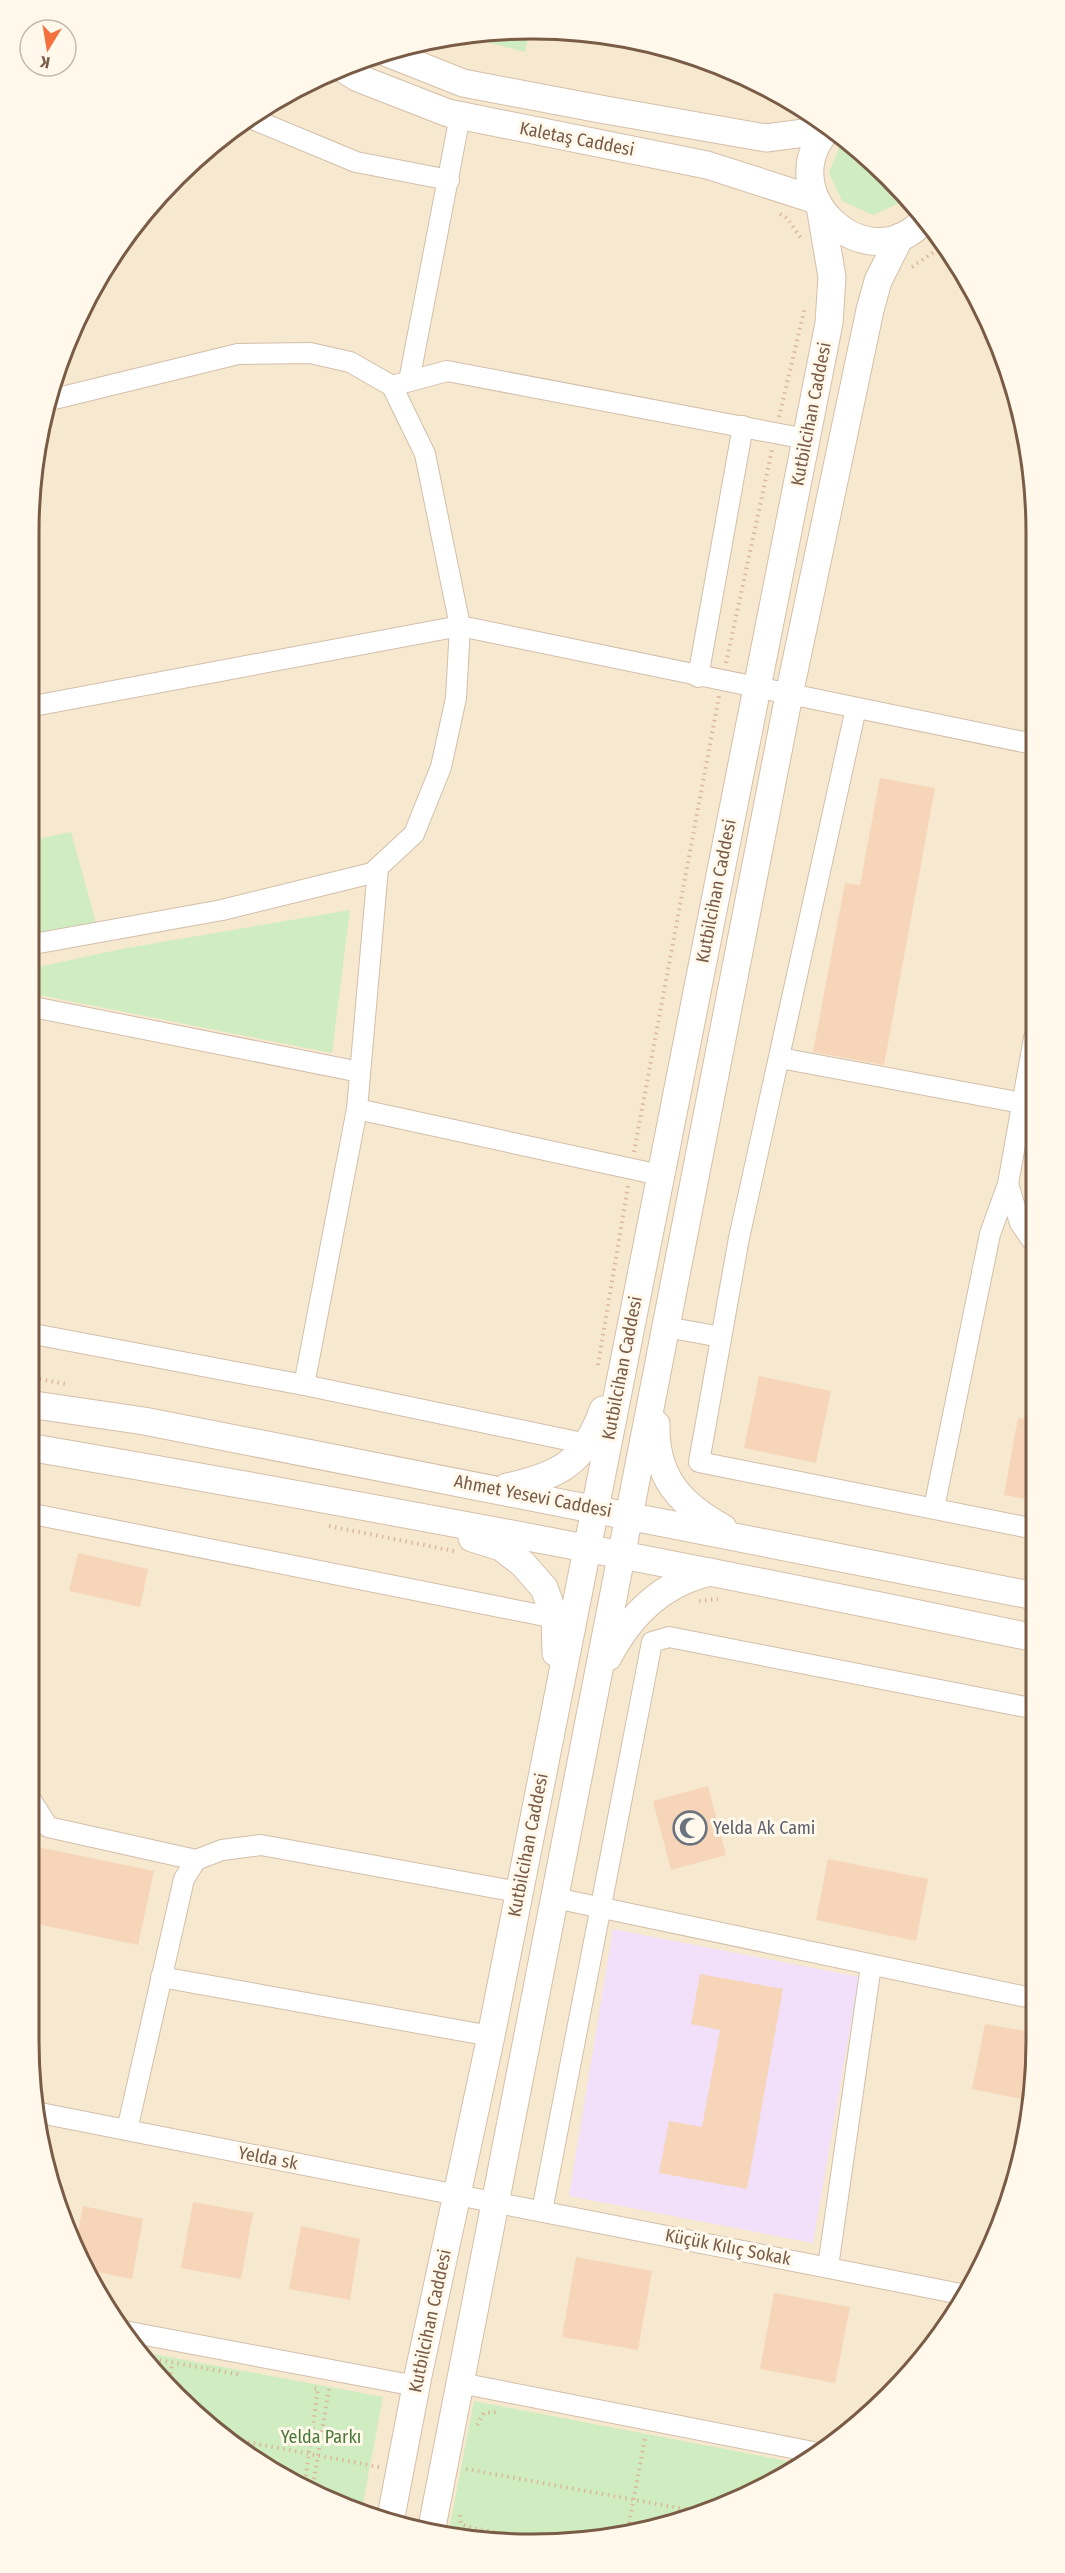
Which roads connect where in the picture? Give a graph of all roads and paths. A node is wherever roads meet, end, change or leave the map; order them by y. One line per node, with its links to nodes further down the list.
1 (399, 58): 5 (street, Kaletaş Caddesi)
2 (352, 74): 3 (street, Kaletaş Caddesi)
3 (460, 116): 7 (street); 8 (street, Kaletaş Caddesi)
4 (259, 122): 7 (street)
5 (818, 130)
6 (824, 135): 8 (street, Kutbilcihan Caddesi)
7 (449, 180): 15 (street)
8 (818, 206): 10 (street); 19 (street, Kutbilcihan Caddesi)
9 (772, 208): 11 (path)
10 (917, 227): 24 (street, Kutbilcihan Caddesi)
11 (807, 249)
12 (937, 250): 13 (path)
13 (910, 269)
14 (806, 305): 18 (path)
15 (401, 383): 16 (street); 17 (street); 20 (street)
16 (58, 398)
17 (743, 426): 18 (street); 21 (street)
18 (776, 432): 19 (street); 22 (path)
19 (806, 439): 23 (street, Kutbilcihan Caddesi)
20 (460, 626): 21 (street); 25 (street); 28 (street)
21 (698, 677): 22 (street)
22 (722, 682): 23 (street); 36 (path)
23 (756, 688): 24 (street); 37 (street, Kutbilcihan Caddesi)
24 (789, 695): 26 (street); 41 (street, Kutbilcihan Caddesi)
25 (39, 704)
26 (856, 708): 27 (street); 31 (street)
27 (1026, 743)
28 (378, 868): 29 (street); 32 (street)
29 (39, 943)
30 (39, 1008): 32 (street)
31 (780, 1058): 34 (street); 43 (street)
32 (360, 1072): 35 (street)
33 (1026, 1082): 34 (street)
34 (1022, 1104): 38 (street)
35 (357, 1109): 36 (street); 47 (street)
36 (631, 1169): 37 (street); 45 (path)
37 (660, 1175): 44 (street, Kutbilcihan Caddesi)
38 (1008, 1184): 39 (street); 54 (street)
39 (1026, 1216): 40 (street)
40 (1026, 1232)
41 (666, 1327): 43 (street); 46 (street, Kutbilcihan Caddesi)
42 (39, 1335): 47 (street)
43 (722, 1337): 54 (street)
44 (627, 1344): 49 (street); 53 (street, Kutbilcihan Caddesi)
45 (596, 1373)
46 (656, 1382): 56 (street, Kutbilcihan Caddesi); 58 (street)
47 (304, 1385): 49 (street)
48 (39, 1406): 51 (street, Ahmet Yesevi Caddesi)
49 (587, 1444): 51 (street)
50 (39, 1449): 52 (street)
51 (495, 1489): 53 (street, Ahmet Yesevi Caddesi)
52 (347, 1501): 59 (street); 63 (street)
53 (595, 1508): 56 (street, Ahmet Yesevi Caddesi); 59 (street, Kutbilcihan Caddesi)
54 (934, 1508): 57 (street)
55 (39, 1515): 63 (street)
56 (630, 1515): 58 (street, Ahmet Yesevi Caddesi); 60 (street, Kutbilcihan Caddesi)
57 (1026, 1527)
58 (742, 1539): 62 (street, Ahmet Yesevi Caddesi)
59 (588, 1548): 60 (street); 66 (street, Kutbilcihan Caddesi)
60 (622, 1553): 61 (street); 65 (street, Kutbilcihan Caddesi)
61 (715, 1572): 64 (street); 65 (street)
62 (1026, 1594)
63 (555, 1618): 66 (street)
64 (1026, 1636)
65 (599, 1675): 71 (street, Kutbilcihan Caddesi)
66 (557, 1701): 70 (street, Kutbilcihan Caddesi)
67 (1026, 1707): 72 (street)
68 (39, 1813): 69 (street)
69 (196, 1860): 70 (street); 74 (street)
70 (518, 1892): 76 (street, Kutbilcihan Caddesi)
71 (555, 1898): 72 (street); 80 (street, Kutbilcihan Caddesi)
72 (601, 1908): 73 (street); 81 (street)
73 (871, 1965): 75 (street); 82 (street)
74 (161, 1977): 76 (street); 78 (street)
75 (1026, 1997)
76 (491, 2036): 79 (street, Kutbilcihan Caddesi)
77 (44, 2114): 78 (street, Yelda sk)
78 (127, 2130): 79 (street, Yelda sk)
79 (456, 2195): 80 (street, Yelda sk); 92 (street, Kutbilcihan Caddesi)
80 (496, 2201): 81 (street, Küçük Kılıç Sokak); 91 (street, Kutbilcihan Caddesi)
81 (542, 2211): 82 (street, Küçük Kılıç Sokak)
82 (828, 2267): 83 (street, Küçük Kılıç Sokak)
83 (956, 2293)
84 (135, 2333): 85 (street)
85 (174, 2341): 87 (path); 88 (street)
86 (156, 2360): 87 (path)
87 (172, 2363): 89 (path); 90 (path)
88 (332, 2370): 92 (street); 103 (path)
89 (171, 2376)
90 (251, 2377)
91 (460, 2383): 95 (street); 104 (street, Kutbilcihan Caddesi)
92 (416, 2386): 105 (street, Kutbilcihan Caddesi)
93 (307, 2387): 102 (path)
94 (504, 2413): 96 (path)
95 (649, 2420): 98 (path); 101 (street)
96 (475, 2431)
97 (633, 2437): 98 (path)
98 (645, 2440): 100 (path); 109 (path)
99 (245, 2442): 102 (path)
100 (657, 2442)
101 (807, 2451)
102 (309, 2454): 103 (path); 106 (path)
103 (318, 2456): 105 (path); 108 (path)
104 (461, 2464): 107 (path); 109 (path); 113 (street, Kutbilcihan Caddesi)
105 (400, 2470): 112 (street, Kutbilcihan Caddesi)
106 (305, 2478)
107 (466, 2481)
108 (313, 2483)
109 (634, 2499): 111 (path); 114 (path)
110 (462, 2503): 115 (path)
111 (686, 2509)
112 (392, 2513)
113 (434, 2525)
114 (629, 2525)
115 (502, 2533)

